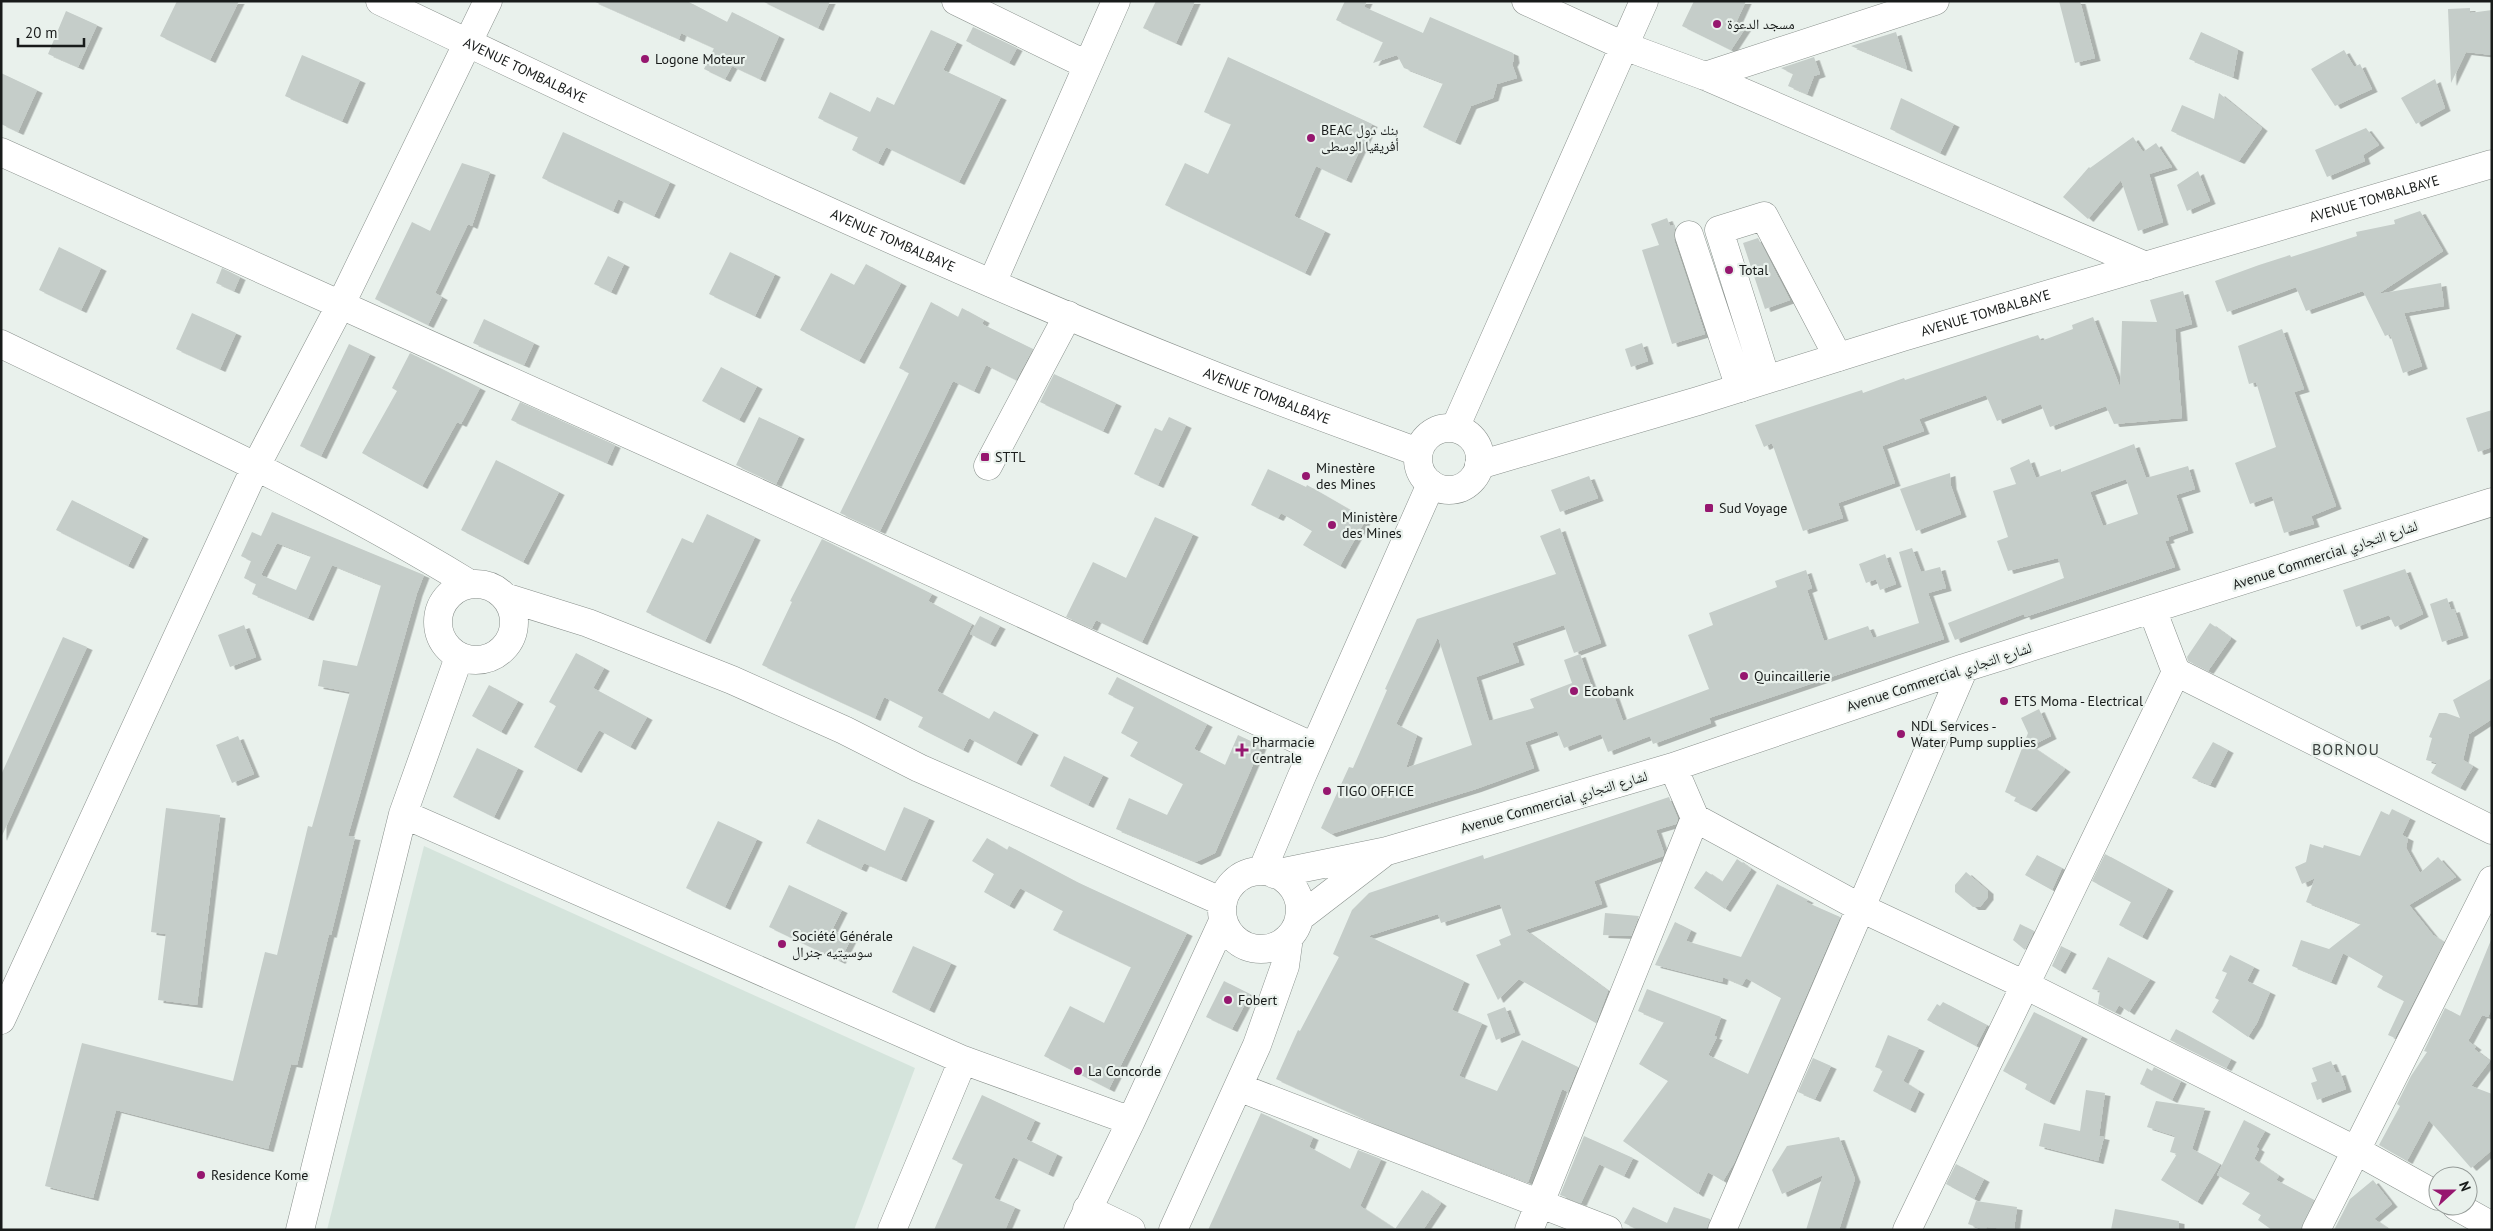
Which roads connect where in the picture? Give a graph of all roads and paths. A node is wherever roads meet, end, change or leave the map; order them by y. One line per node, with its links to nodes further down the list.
1 (380, 1): 8 (street, AVENUE TOMBALBAYE)
2 (488, 1): 8 (street)
3 (956, 1): 10 (street)
4 (1116, 1): 10 (street)
5 (1526, 1): 9 (street)
6 (1644, 1): 9 (street)
7 (1935, 1): 11 (street)
8 (469, 44): 18 (street, AVENUE TOMBALBAYE); 19 (street)
9 (1624, 46): 11 (street); 27 (street)
10 (1087, 66): 18 (street)
11 (1705, 76): 17 (street)
12 (1, 152): 19 (street)
13 (2492, 164): 17 (street, AVENUE TOMBALBAYE)
14 (1689, 235): 16 (street)
15 (1727, 256): 16 (street); 21 (street); 24 (street)
16 (1699, 265): 22 (street)
17 (2146, 266): 24 (street, AVENUE TOMBALBAYE)
18 (992, 284): 20 (street, AVENUE TOMBALBAYE)
19 (340, 306): 30 (street); 40 (street)
20 (1068, 315): 28 (street, AVENUE TOMBALBAYE); 31 (street)
21 (1748, 322): 22 (street); 25 (street)
22 (1721, 332): 26 (street)
23 (1, 344): 30 (street)
24 (1838, 357): 25 (street, AVENUE TOMBALBAYE)
25 (1766, 380): 26 (street, AVENUE TOMBALBAYE)
26 (1740, 388): 29 (street, AVENUE TOMBALBAYE)
27 (1455, 428): 28 (street); 29 (street)
28 (1418, 452): 32 (street)
29 (1479, 465): 32 (street)
30 (256, 466): 34 (street); 52 (street)
31 (988, 466)
32 (1431, 484): 40 (street)
33 (2492, 502): 36 (street, Avenue Commercial لشارع التجاري)
34 (470, 584): 35 (street); 37 (street)
35 (504, 597): 37 (street); 49 (street)
36 (2152, 609): 38 (street, Avenue Commercial لشارع التجاري); 39 (street)
37 (459, 657): 42 (street)
38 (1964, 668): 41 (street, Avenue Commercial لشارع التجاري); 48 (street)
39 (2176, 672): 44 (street); 51 (street)
40 (1314, 747): 46 (street)
41 (1673, 767): 43 (street); 45 (street, Avenue Commercial لشارع التجاري)
42 (403, 814): 53 (street); 62 (street)
43 (1695, 818): 48 (street); 58 (street)
44 (2492, 830)
45 (1387, 851): 46 (street, Avenue Commercial لشارع التجاري); 50 (street)
46 (1268, 872): 49 (street); 50 (street)
47 (2492, 880): 56 (street)
48 (1861, 908): 51 (street); 68 (street)
49 (1223, 911): 50 (street); 55 (street)
50 (1294, 927): 54 (street)
51 (2025, 986): 56 (street); 69 (street)
52 (1, 1020)
53 (963, 1060): 55 (street); 63 (street)
54 (1238, 1087): 58 (street); 65 (street)
55 (1131, 1121): 60 (street)
56 (2357, 1151): 57 (street); 70 (street)
57 (2428, 1190)
58 (1541, 1205): 66 (street); 67 (street)
59 (2474, 1216): 61 (street)
60 (1083, 1219): 64 (street)
61 (2492, 1226)
62 (300, 1230)
63 (892, 1230)
64 (1131, 1230)
65 (1173, 1230)
66 (1529, 1230)
67 (1608, 1230)
68 (1722, 1230)
69 (1907, 1230)
70 (2316, 1230)

